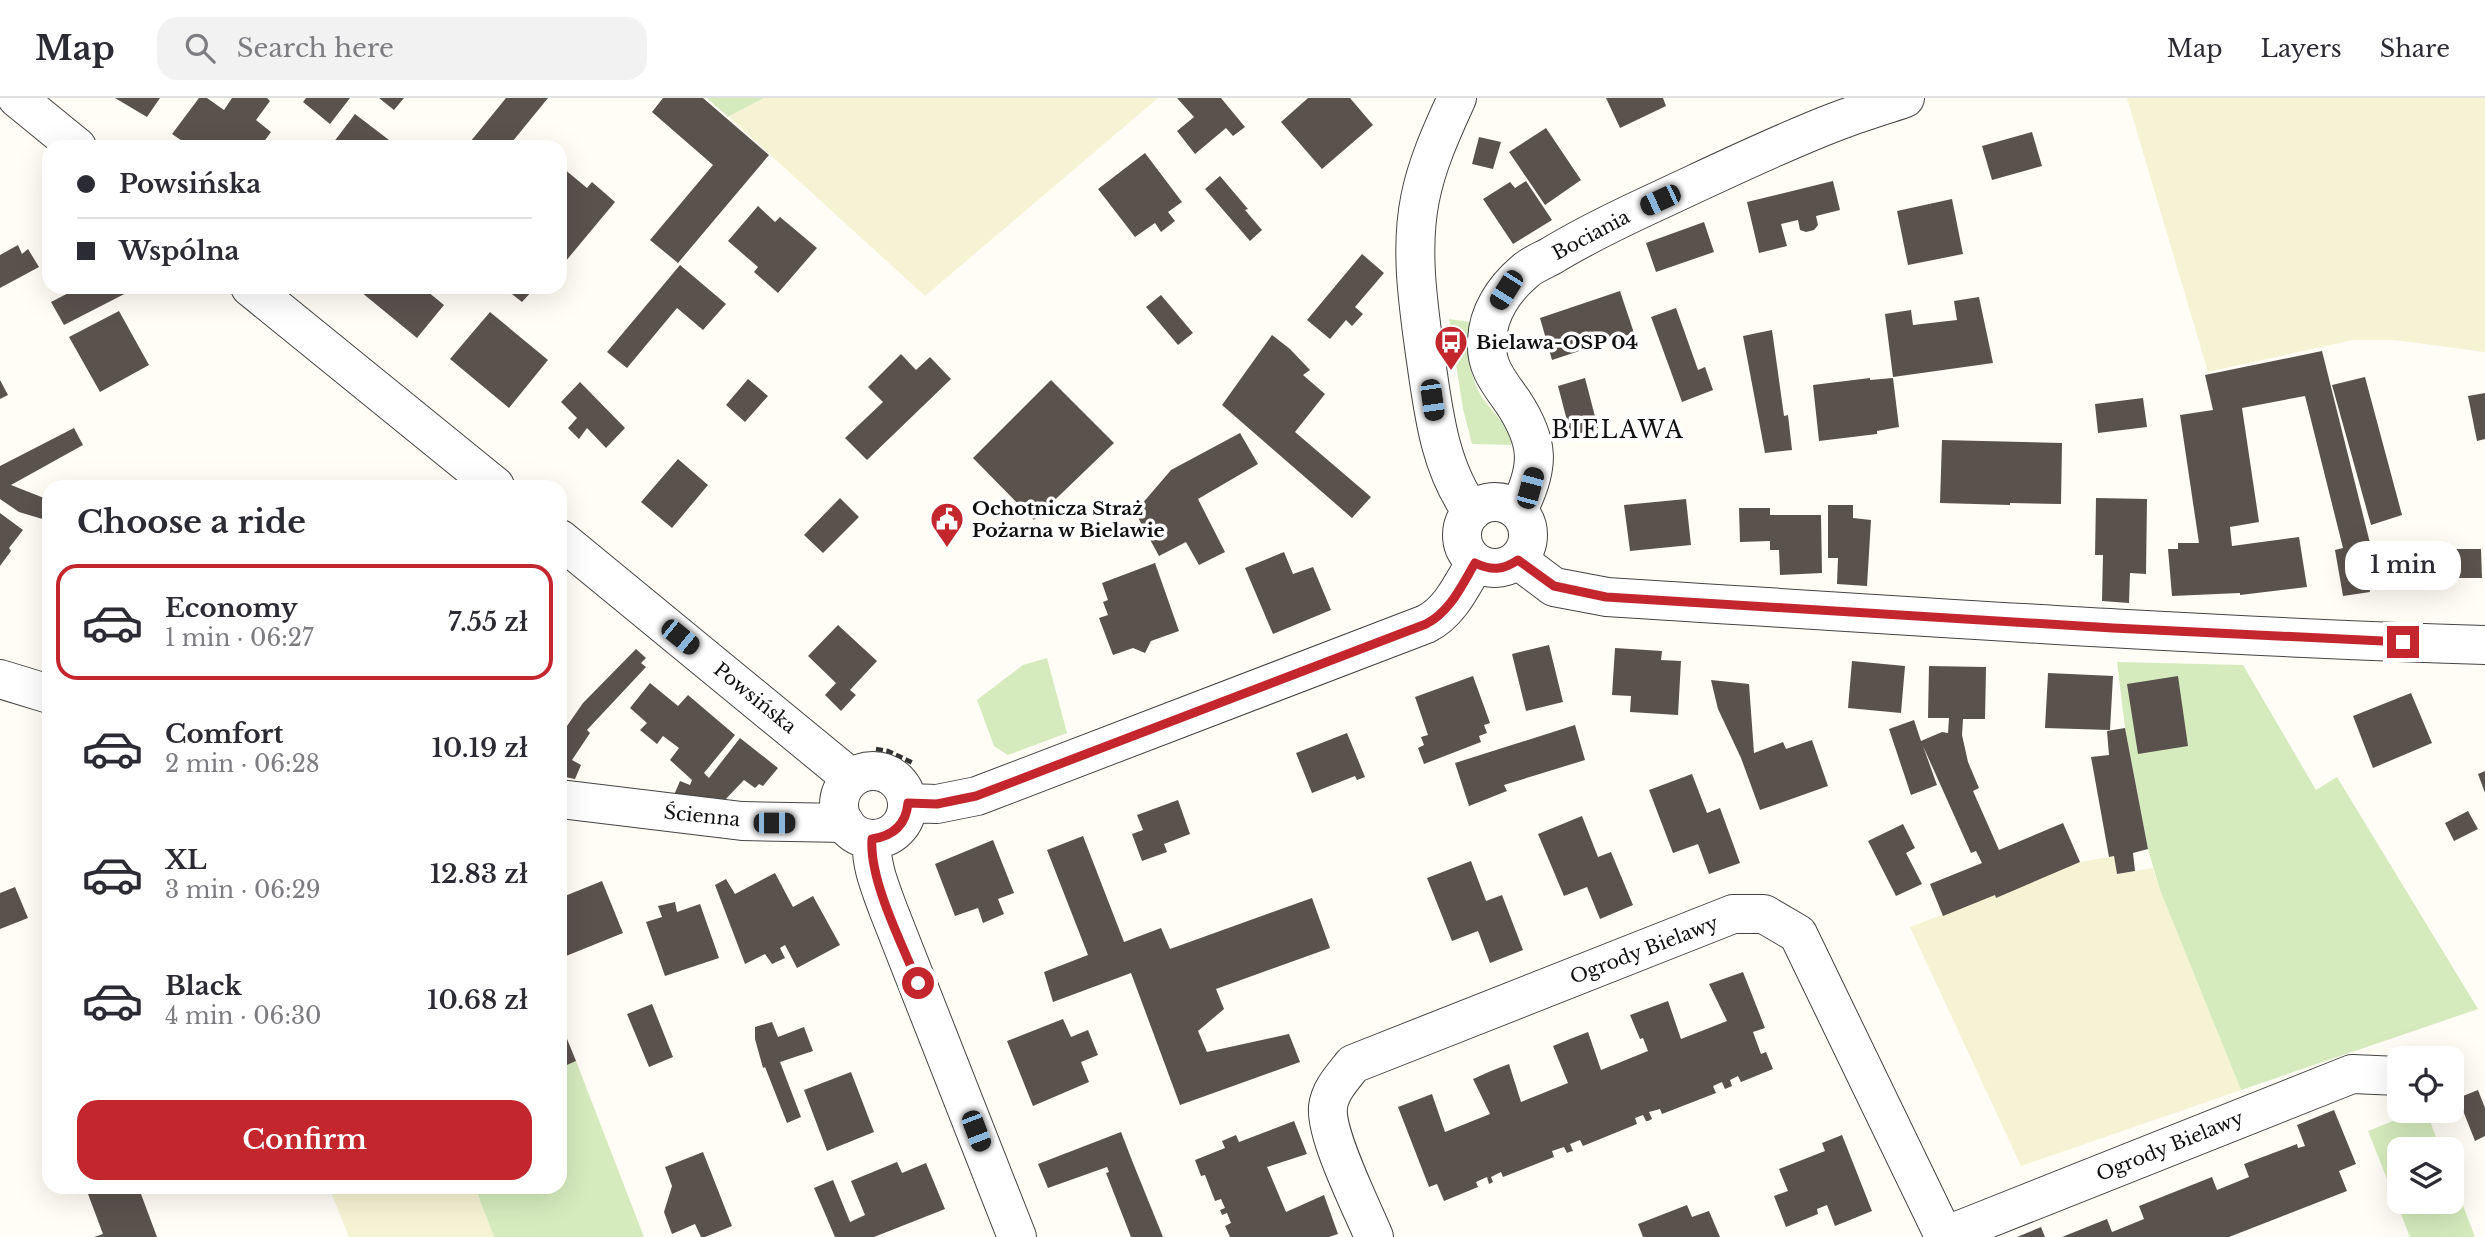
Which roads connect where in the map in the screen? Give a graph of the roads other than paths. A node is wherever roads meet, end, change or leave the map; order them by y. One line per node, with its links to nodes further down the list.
1 (17, 98): 4 (street)
2 (1457, 98): 8 (street)
3 (1905, 98): 7 (street, Bociania)
4 (68, 140)
5 (259, 294): 6 (street)
6 (488, 480)
7 (1518, 510): 8 (street); 10 (street)
8 (1472, 512): 11 (street)
9 (567, 545): 15 (street, Powsińska)
10 (1518, 560): 11 (street); 12 (street)
11 (1475, 563): 17 (street)
12 (2485, 645)
13 (0, 678): 14 (street)
14 (42, 692)
15 (851, 778): 17 (street); 18 (street)
16 (567, 800): 18 (street, Ścienna)
17 (908, 803): 18 (street)
18 (858, 831): 20 (street)
19 (2387, 1076): 22 (street, Ogrody Bielawy)
20 (1017, 1237)
21 (1374, 1237): 22 (street, Ogrody Bielawy)
22 (1943, 1237)

